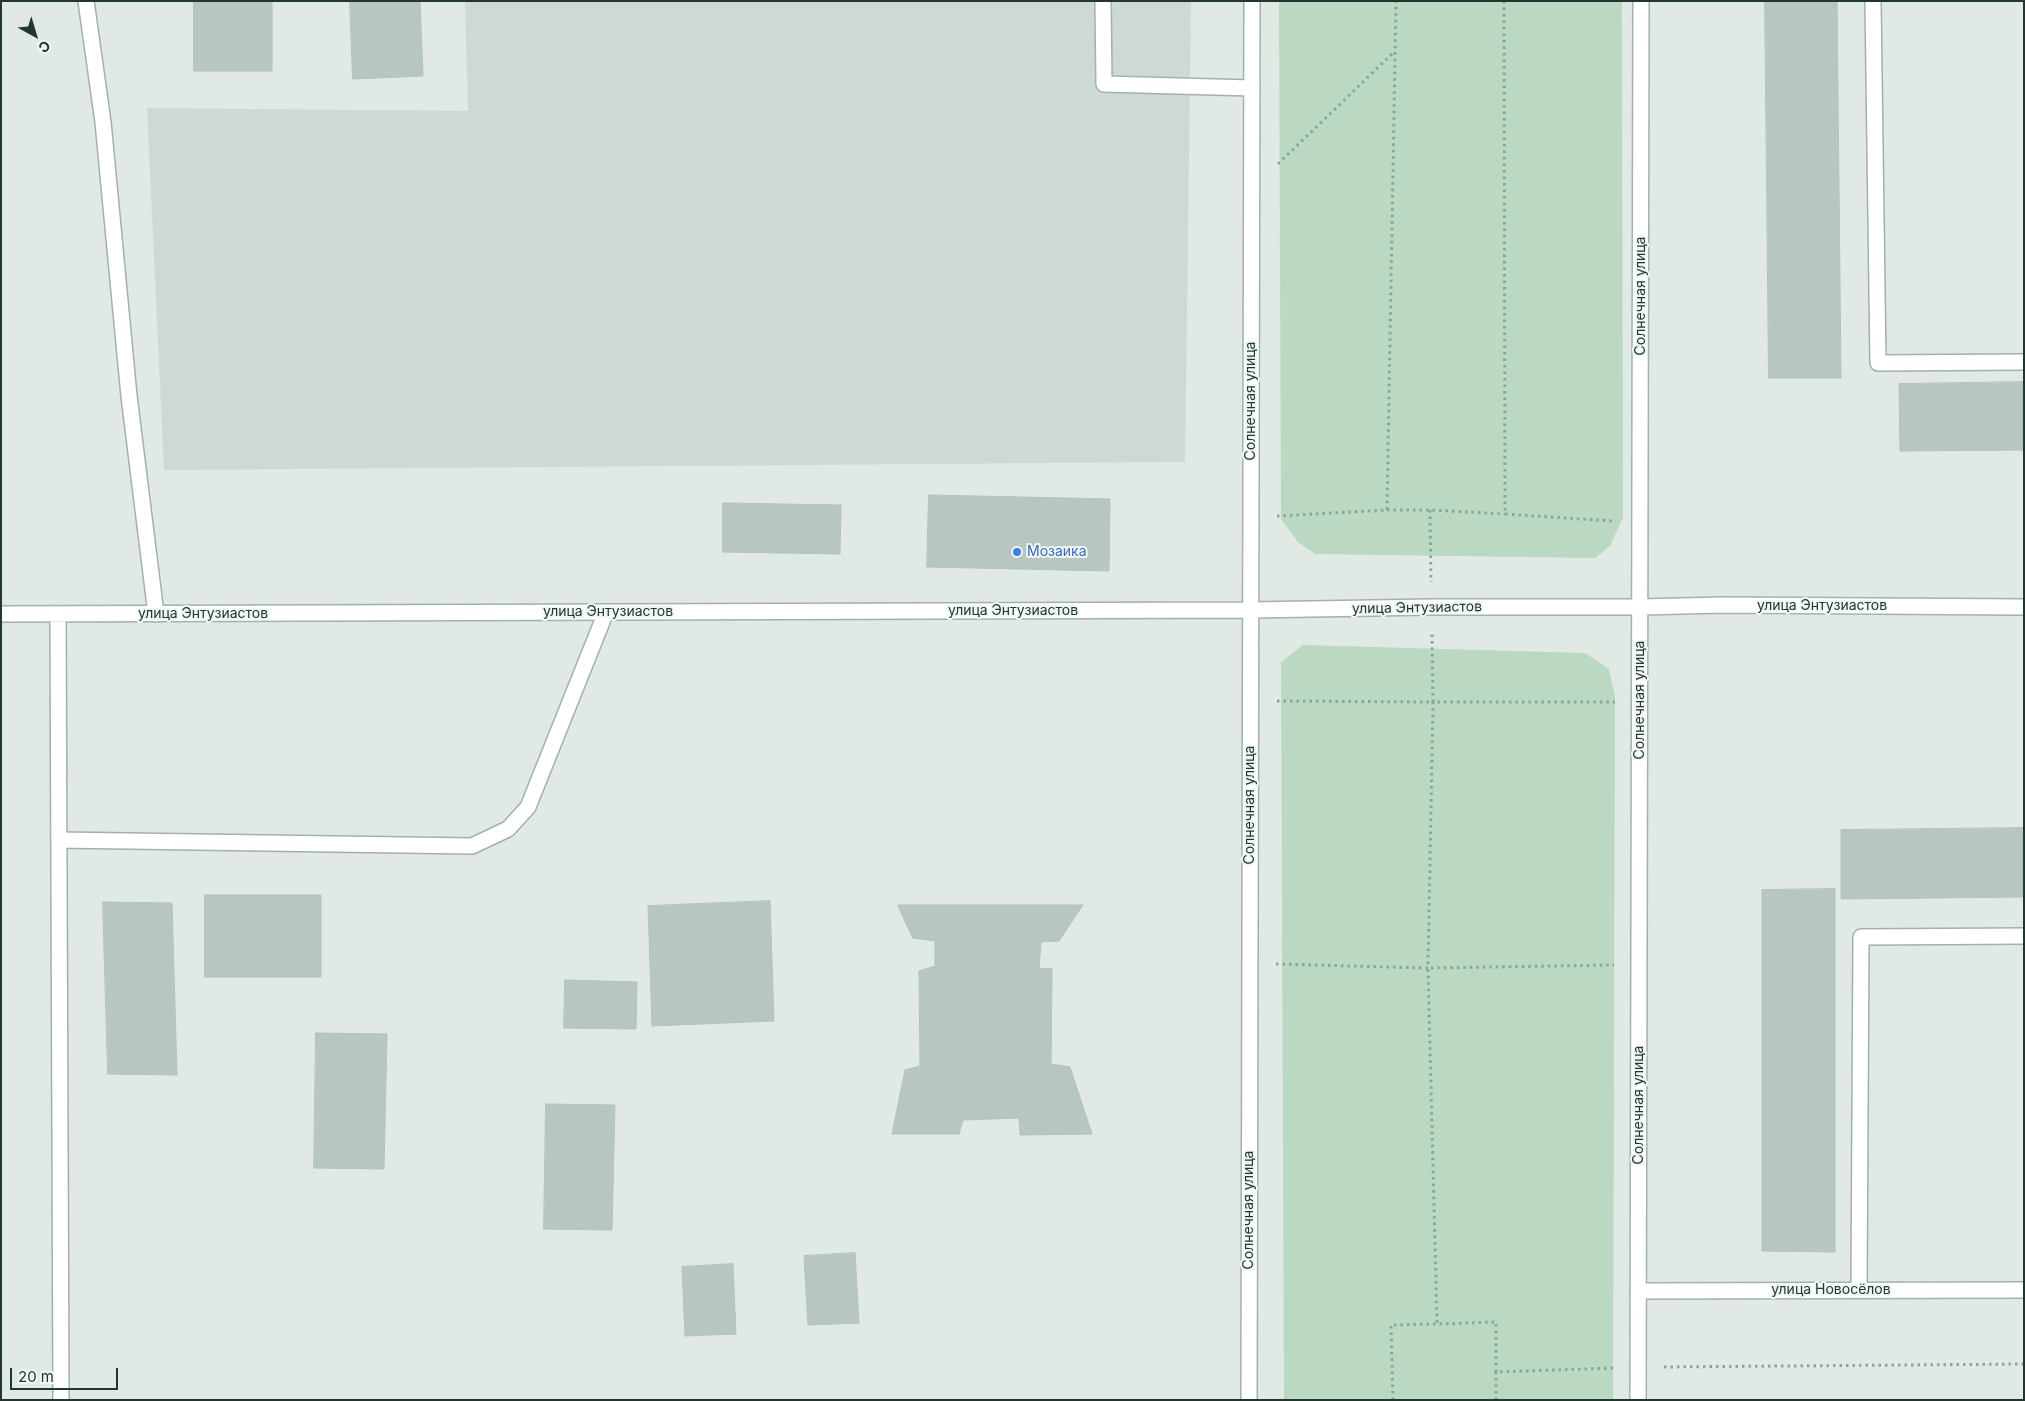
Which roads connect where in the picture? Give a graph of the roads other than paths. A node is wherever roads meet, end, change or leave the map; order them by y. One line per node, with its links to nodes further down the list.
1 (86, 1): 14 (street)
2 (1103, 1): 6 (street)
3 (1252, 1): 6 (street, Солнечная улица)
4 (1641, 1): 8 (street, Солнечная улица)
5 (1874, 1): 7 (street)
6 (1252, 88): 10 (street, Солнечная улица)
7 (2024, 362)
8 (1640, 607): 9 (street, улица Энтузиастов); 10 (street, улица Энтузиастов); 19 (street, Солнечная улица)
9 (2024, 607)
10 (1250, 610): 11 (street, улица Энтузиастов); 21 (street, Солнечная улица)
11 (606, 612): 14 (street, улица Энтузиастов); 15 (street)
12 (1, 614): 13 (street, улица Энтузиастов)
13 (58, 614): 14 (street, улица Энтузиастов); 15 (street)
14 (156, 614)
15 (59, 840): 20 (street)
16 (2024, 936): 17 (street)
17 (1859, 1290): 18 (street, улица Новосёлов); 19 (street, улица Новосёлов)
18 (2024, 1290)
19 (1638, 1291): 22 (street, Солнечная улица)
20 (61, 1400)
21 (1249, 1400)
22 (1638, 1400)

